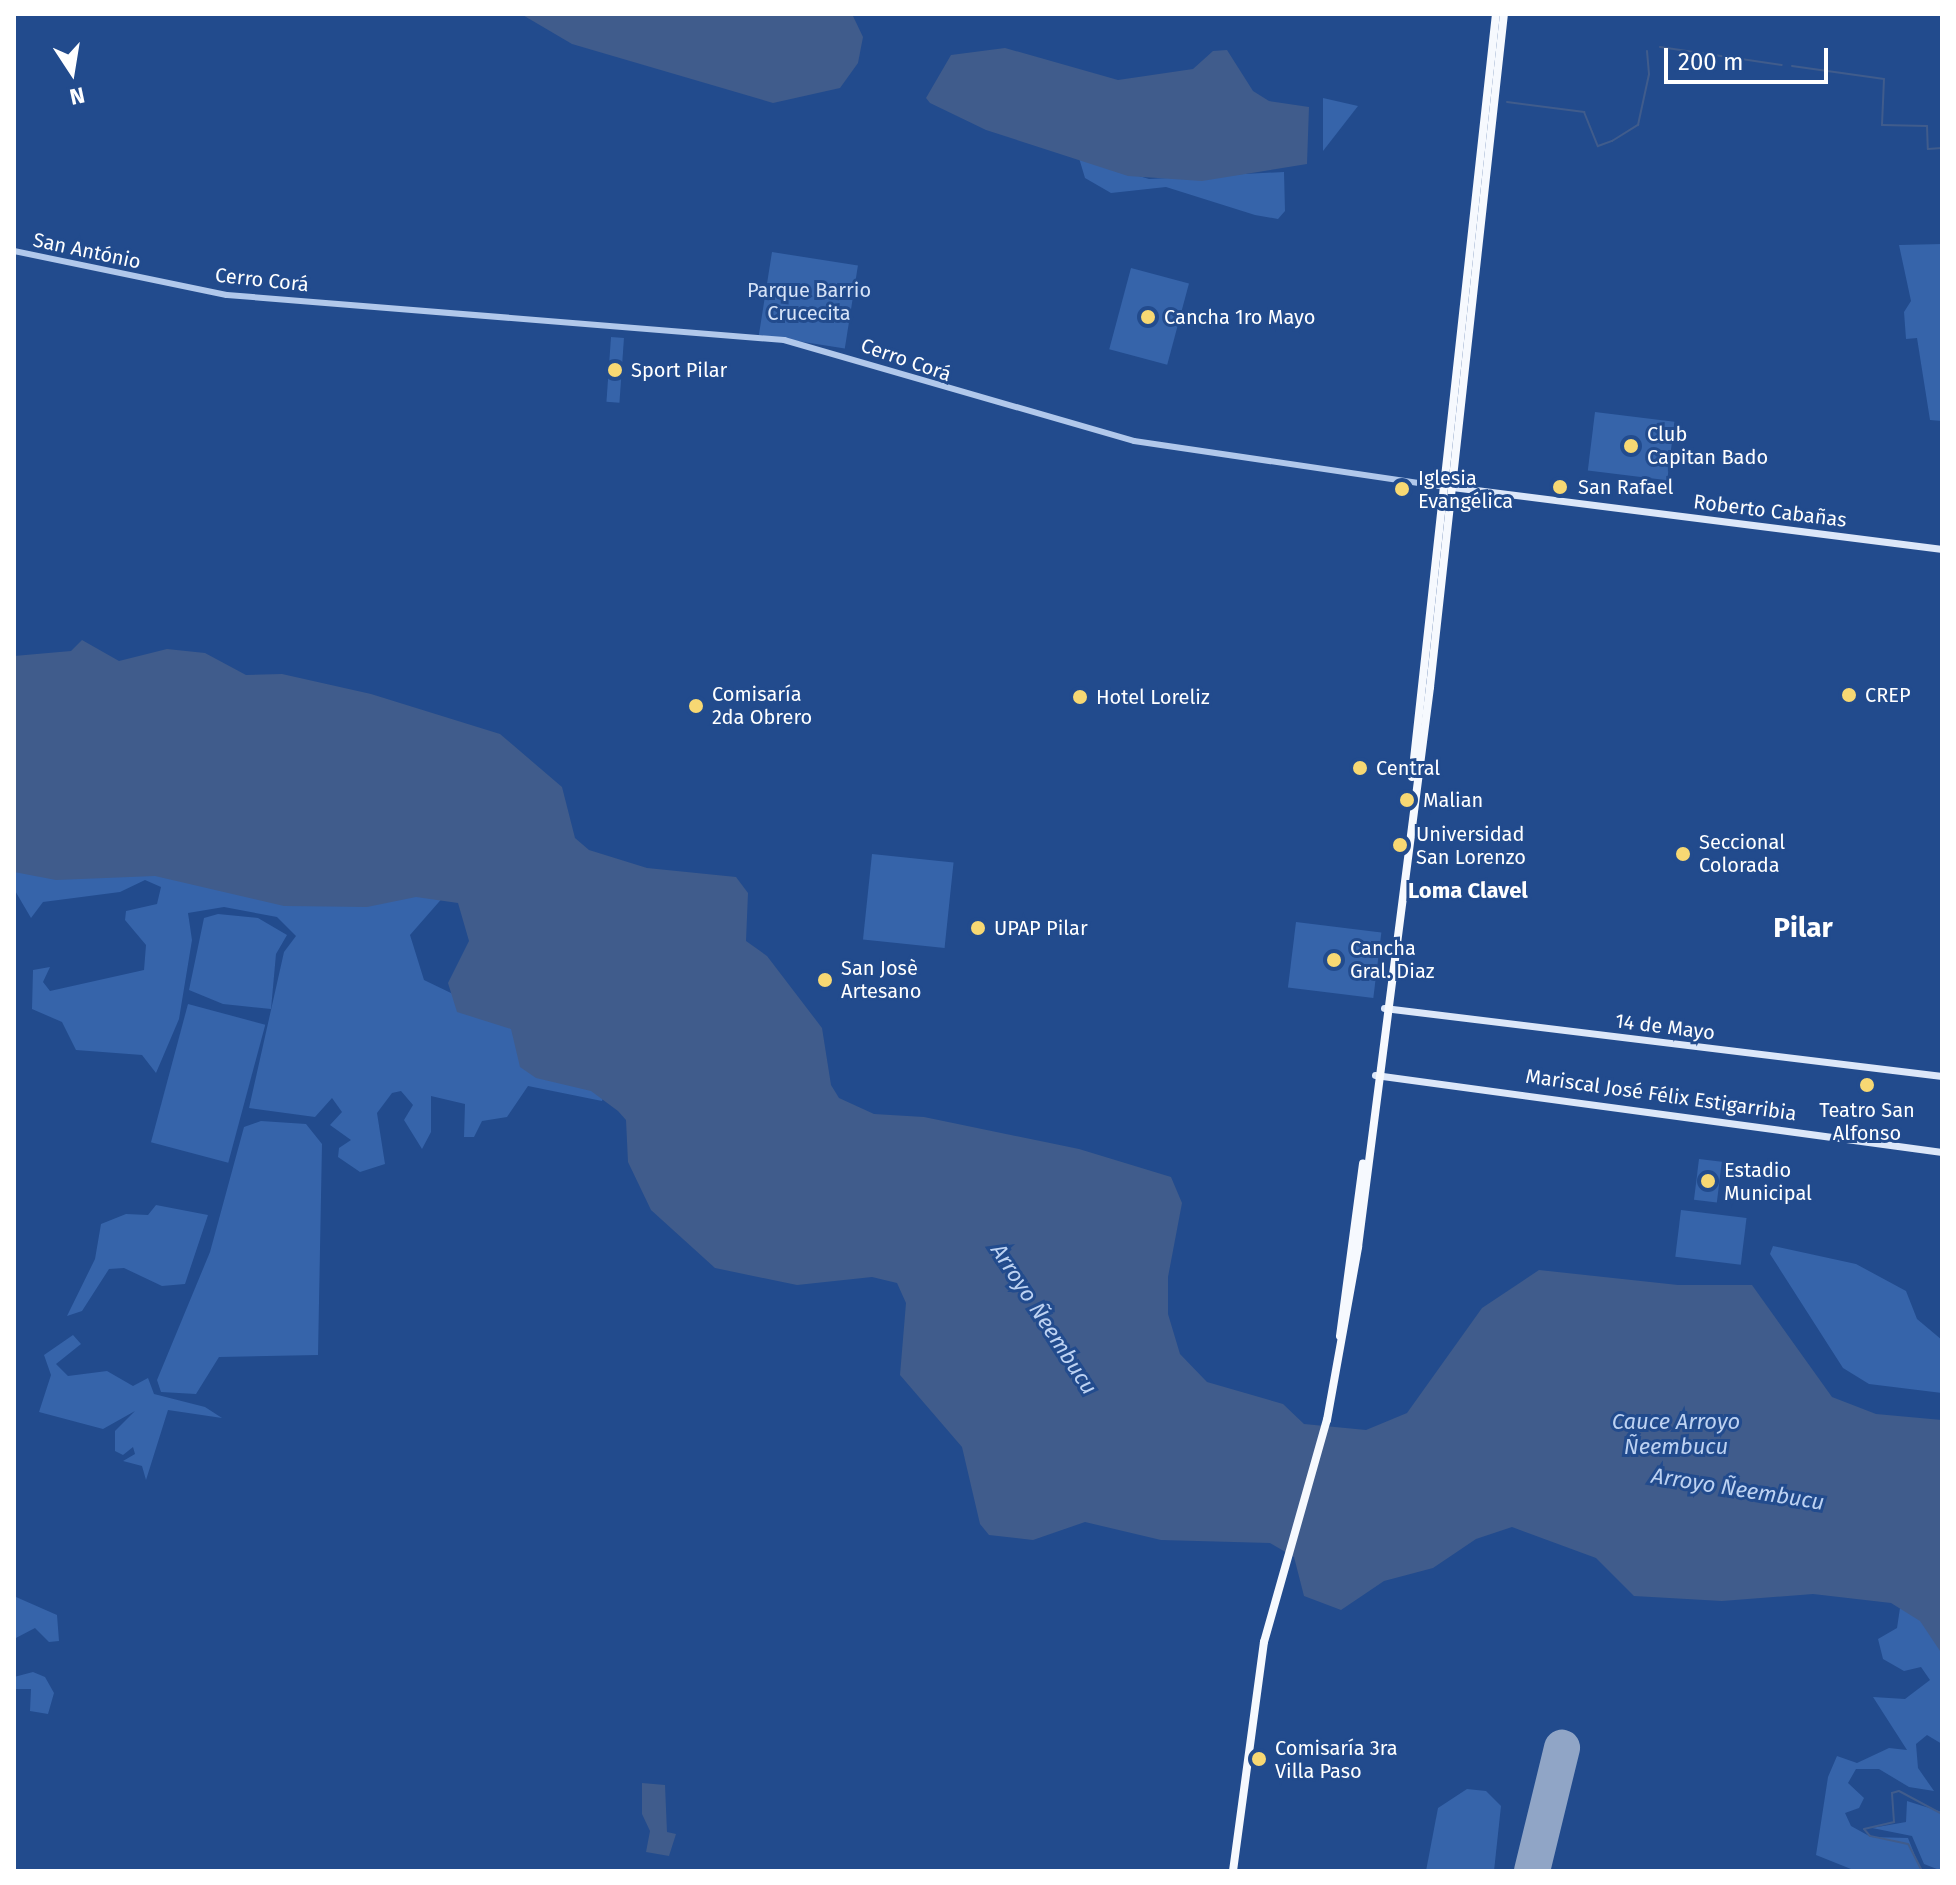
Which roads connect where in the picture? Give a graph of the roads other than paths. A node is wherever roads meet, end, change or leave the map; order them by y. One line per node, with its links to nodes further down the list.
1 (1496, 14): 5 (main road)
2 (1504, 14): 5 (main road)
3 (14, 251): 4 (street, San António)
4 (153, 281): 5 (street, Cerro Corá)
5 (1448, 487): 6 (main road, Roberto Cabañas); 7 (main road)
6 (1942, 549)
7 (1387, 1009): 8 (main road); 9 (main road, 14 de Mayo)
8 (1378, 1075): 10 (main road, Mariscal José Félix Estigarribia); 11 (main road)
9 (1942, 1076)
10 (1942, 1152)
11 (1233, 1871)

